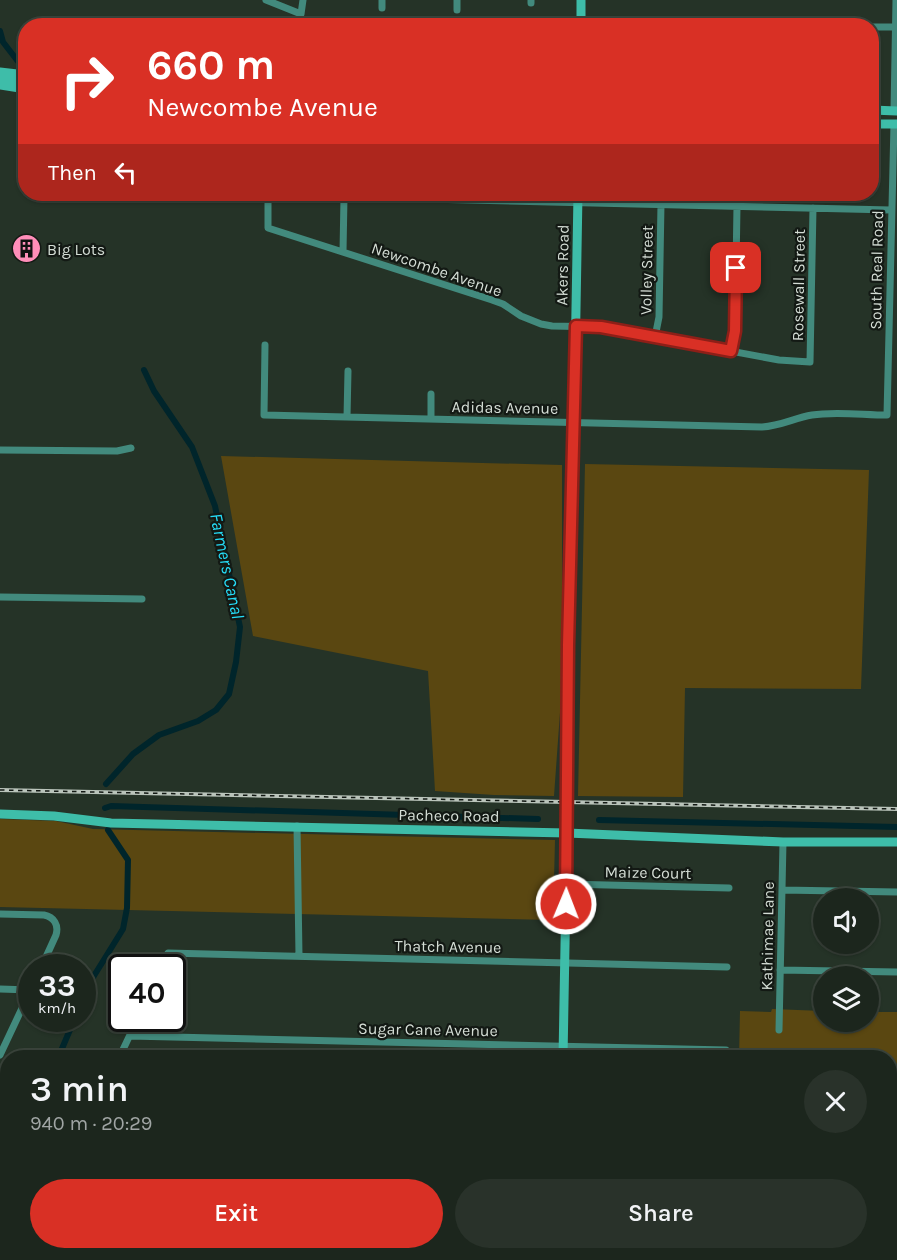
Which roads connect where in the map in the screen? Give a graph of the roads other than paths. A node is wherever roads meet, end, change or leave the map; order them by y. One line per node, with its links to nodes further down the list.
1 (266, 0): 7 (street)
2 (303, 0): 7 (street)
3 (457, 0): 6 (street)
4 (581, 0): 9 (street)
5 (896, 0): 11 (street)
6 (457, 10)
7 (300, 14): 8 (street)
8 (299, 18)
9 (581, 18)
10 (879, 27): 11 (street)
11 (896, 27): 19 (street)
12 (0, 72): 13 (street)
13 (18, 75)
14 (0, 78): 15 (street)
15 (18, 80)
16 (0, 85): 17 (street)
17 (18, 87)
18 (879, 110): 19 (street)
19 (895, 111): 20 (street)
20 (879, 120)
21 (879, 123): 22 (street)
22 (896, 124): 30 (street, South Real Road)
23 (268, 201): 31 (street, Newcombe Avenue)
24 (344, 201): 31 (street)
25 (578, 201): 32 (street, Akers Road)
26 (620, 201): 27 (street)
27 (661, 204): 28 (street); 33 (street, Volley Street)
28 (737, 206): 29 (street); 35 (street)
29 (813, 208): 30 (street); 36 (street, Rosewall Street)
30 (891, 210): 39 (street, South Real Road)
31 (344, 252): 32 (street, Newcombe Avenue)
32 (576, 326): 33 (street, Newcombe Avenue); 42 (street, Akers Road)
33 (655, 337): 35 (street, Newcombe Avenue)
34 (265, 345): 40 (street, Adidas Avenue)
35 (731, 351): 36 (street, Newcombe Avenue)
36 (810, 362)
37 (348, 371): 40 (street)
38 (431, 394): 41 (street)
39 (887, 415): 42 (street, Adidas Avenue)
40 (347, 417): 41 (street, Adidas Avenue)
41 (431, 419): 42 (street, Adidas Avenue)
42 (574, 423): 49 (street, Akers Road)
43 (131, 448): 44 (street)
44 (0, 450)
45 (0, 597): 46 (street)
46 (142, 599)
47 (0, 814): 48 (street, Pacheco Road)
48 (297, 826): 49 (street, Pacheco Road); 59 (street)
49 (567, 833): 50 (street, Pacheco Road); 52 (street, Akers Road)
50 (783, 842): 51 (street, Pacheco Road); 54 (street, Kathimae Lane)
51 (897, 842)
52 (566, 884): 53 (street, Maize Court); 60 (street, Akers Road)
53 (729, 888)
54 (782, 890): 55 (street); 62 (street, Kathimae Lane)
55 (897, 892)
56 (0, 914): 57 (street)
57 (47, 954)
58 (168, 954): 59 (street, Thatch Avenue)
59 (299, 956): 60 (street, Thatch Avenue)
60 (565, 963): 61 (street, Thatch Avenue); 70 (street, Akers Road)
61 (727, 967)
62 (780, 970): 63 (street); 67 (street, Kathimae Lane)
63 (897, 972)
64 (18, 989): 65 (street)
65 (0, 990)
66 (18, 1017): 71 (street)
67 (778, 1030)
68 (132, 1032): 69 (street)
69 (130, 1036): 70 (street, Sugar Cane Avenue); 72 (street)
70 (563, 1046): 73 (street, Akers Road); 74 (street, Sugar Cane Avenue)
71 (2, 1050)
72 (123, 1050)
73 (563, 1050)
74 (726, 1050)

